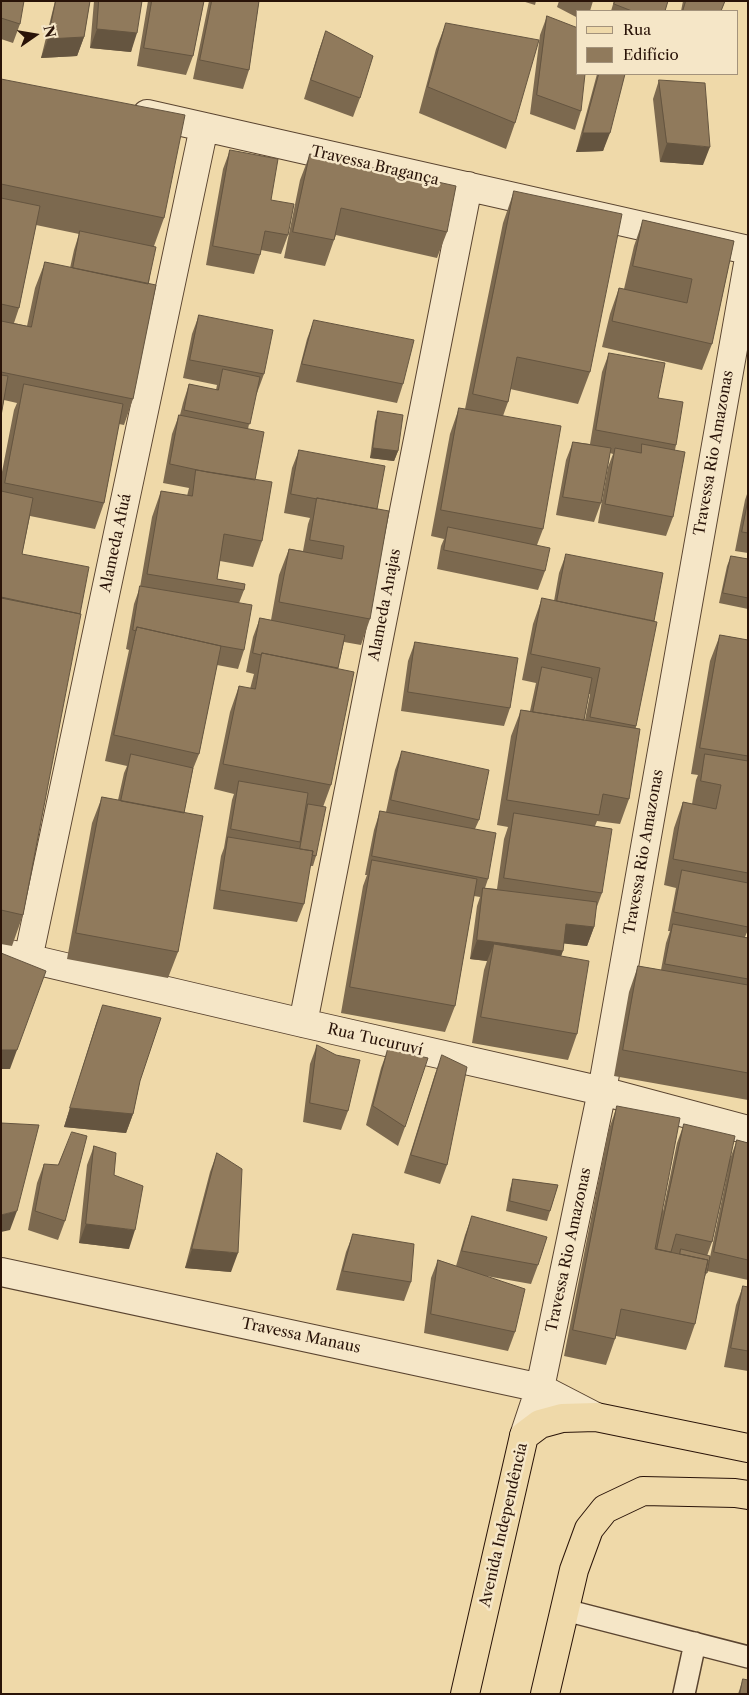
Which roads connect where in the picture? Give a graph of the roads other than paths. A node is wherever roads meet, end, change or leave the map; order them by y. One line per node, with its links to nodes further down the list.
1 (126, 110): 2 (street, Travessa Bragança)
2 (204, 127): 3 (street, Travessa Bragança); 7 (street, Alameda Afuá)
3 (468, 186): 4 (street, Travessa Bragança); 8 (street, Alameda Anajas)
4 (748, 250)
5 (748, 264): 9 (street, Travessa Rio Amazonas)
6 (1, 952): 7 (street, Rua Tucuruví)
7 (28, 958): 8 (street, Rua Tucuruví)
8 (303, 1023): 9 (street, Rua Tucuruví)
9 (602, 1091): 10 (street, Rua Tucuruví); 12 (street, Travessa Rio Amazonas)
10 (748, 1130)
11 (1, 1272): 12 (street, Travessa Manaus)
12 (540, 1388): 13 (street, Travessa Manaus); 14 (street, Travessa Rio Amazonas)
13 (596, 1417): 14 (main road, Avenida Independência); 15 (main road, Avenida Independência)
14 (524, 1436): 20 (main road, Avenida Independência)
15 (748, 1448)
16 (748, 1495): 17 (main road)
17 (565, 1610): 18 (lane); 21 (main road)
18 (695, 1643): 19 (lane); 22 (lane)
19 (748, 1657)
20 (465, 1694)
21 (545, 1694)
22 (684, 1694)

